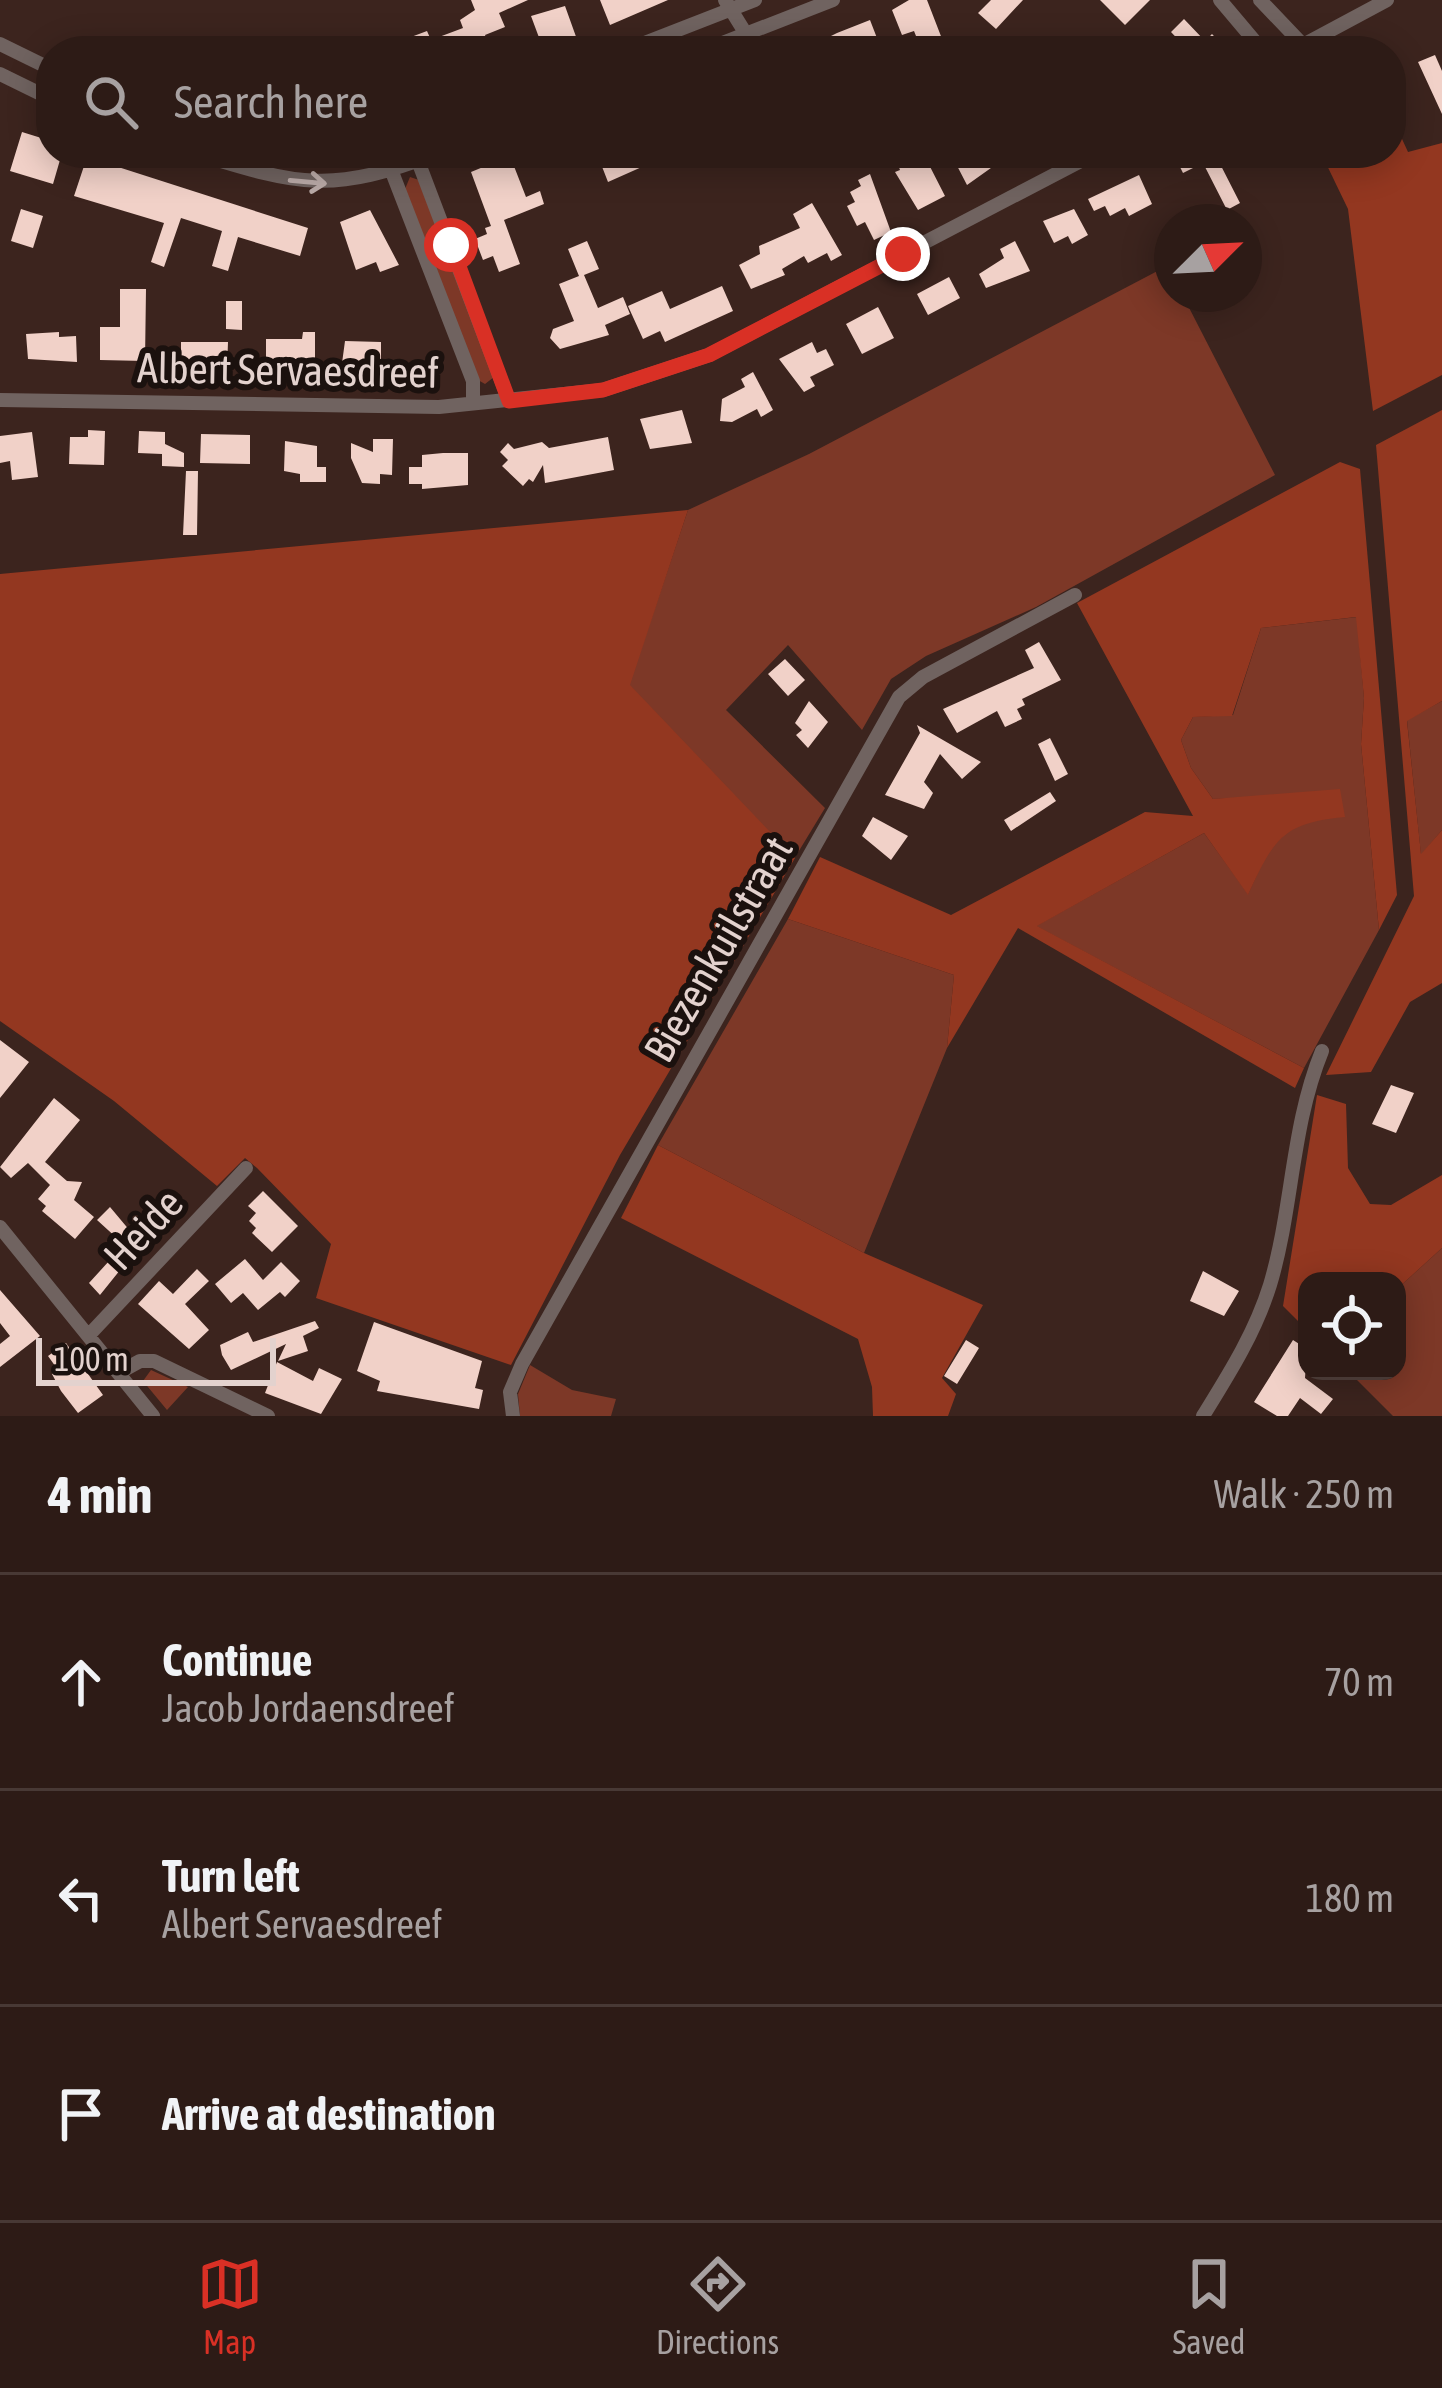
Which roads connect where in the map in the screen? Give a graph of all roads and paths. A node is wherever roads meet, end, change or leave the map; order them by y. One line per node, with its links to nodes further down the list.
1 (755, 0): 6 (street)
2 (833, 0): 7 (street)
3 (1220, 0): 10 (street)
4 (1260, 0): 11 (street)
5 (1387, 0): 12 (street)
6 (730, 4): 7 (street); 8 (street)
7 (746, 34): 9 (street)
8 (657, 36)
9 (741, 36)
10 (1251, 36)
11 (1288, 36)
12 (1320, 36)
13 (0, 44): 14 (street)
14 (36, 62)
15 (0, 74): 16 (street)
16 (36, 92)
17 (252, 168): 22 (street, one-way to 22)
18 (392, 168): 22 (street)
19 (398, 168): 22 (street)
20 (419, 168): 24 (street)
21 (1067, 168): 24 (street, Albert Servaesdreef)
22 (392, 172): 25 (street)
23 (0, 400): 25 (street, Albert Servaesdreef)
24 (509, 401): 25 (street, Albert Servaesdreef)
25 (473, 403)
26 (1075, 596): 34 (street, Biezenkuilstraat)
27 (1322, 1052): 35 (street)
28 (246, 1168): 30 (street, Heide)
29 (0, 1227): 30 (street, Heide)
30 (89, 1335): 31 (street, Heide)
31 (120, 1372): 32 (street, Heide); 33 (street)
32 (153, 1416)
33 (268, 1416)
34 (513, 1416)
35 (1203, 1416)

